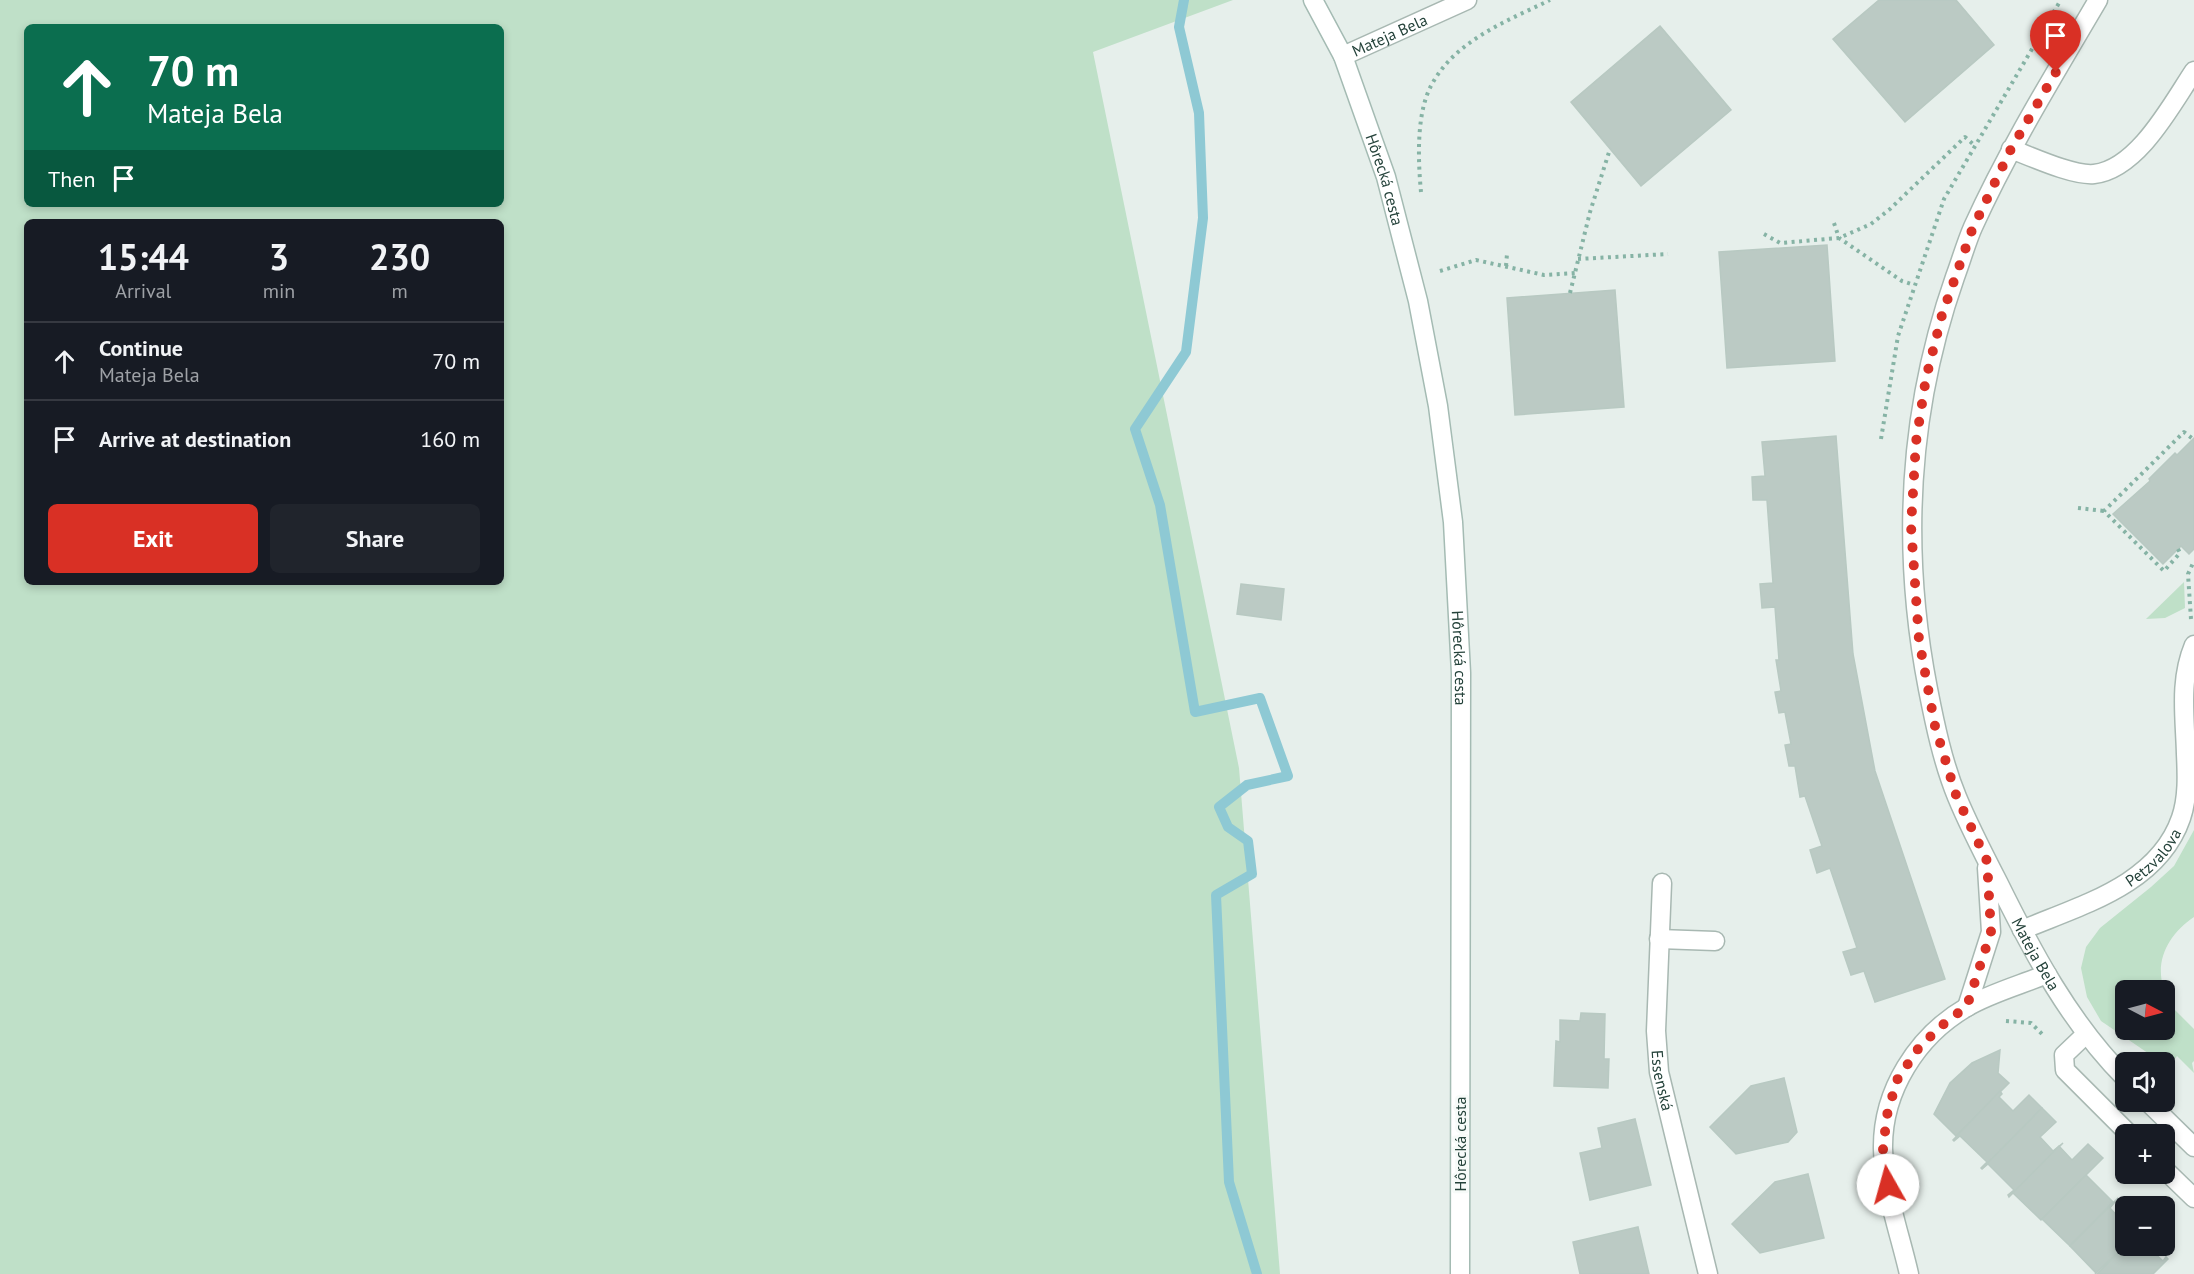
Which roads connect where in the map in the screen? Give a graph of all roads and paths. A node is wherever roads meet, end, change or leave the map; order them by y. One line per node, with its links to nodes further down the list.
1 (1313, 0): 4 (street, Hôrecká cesta)
2 (1467, 0): 4 (street, Mateja Bela)
3 (2098, 0): 8 (street, Mateja Bela)
4 (1343, 56): 44 (street, Hôrecká cesta)
5 (2194, 71): 8 (street)
6 (1974, 145): 11 (path)
7 (1610, 149): 14 (path)
8 (2011, 149): 28 (street, Mateja Bela)
9 (1834, 223): 11 (path)
10 (1764, 234): 11 (path)
11 (1839, 238): 18 (path)
12 (1507, 254): 15 (path)
13 (1668, 254): 14 (path)
14 (1578, 259): 17 (path)
15 (1506, 266): 16 (path); 17 (path)
16 (1440, 271)
17 (1575, 273): 19 (path)
18 (1914, 285)
19 (1570, 293)
20 (2193, 439): 21 (path)
21 (2145, 471): 22 (path); 24 (path)
22 (2151, 477)
23 (2078, 508): 24 (path)
24 (2104, 511): 25 (path)
25 (2178, 549)
26 (2194, 561): 27 (path)
27 (2193, 647): 30 (street, Petzvalova)
28 (1987, 861): 30 (street, Mateja Bela); 34 (street)
29 (1662, 883): 31 (street, Essenská)
30 (2022, 930): 33 (street, Mateja Bela)
31 (1659, 939): 32 (street); 45 (street, Essenská)
32 (1715, 941)
33 (2047, 974): 34 (street); 36 (street, Mateja Bela)
34 (1967, 1006): 46 (street)
35 (2004, 1020): 37 (path)
36 (2085, 1035): 37 (street); 38 (street, Mateja Bela)
37 (2064, 1055): 40 (street)
38 (2115, 1067)
39 (2158, 1112): 41 (street)
40 (2119, 1124)
41 (2194, 1148)
42 (2175, 1180): 43 (street)
43 (2194, 1198)
44 (1460, 1274)
45 (1707, 1274)
46 (1909, 1274)

